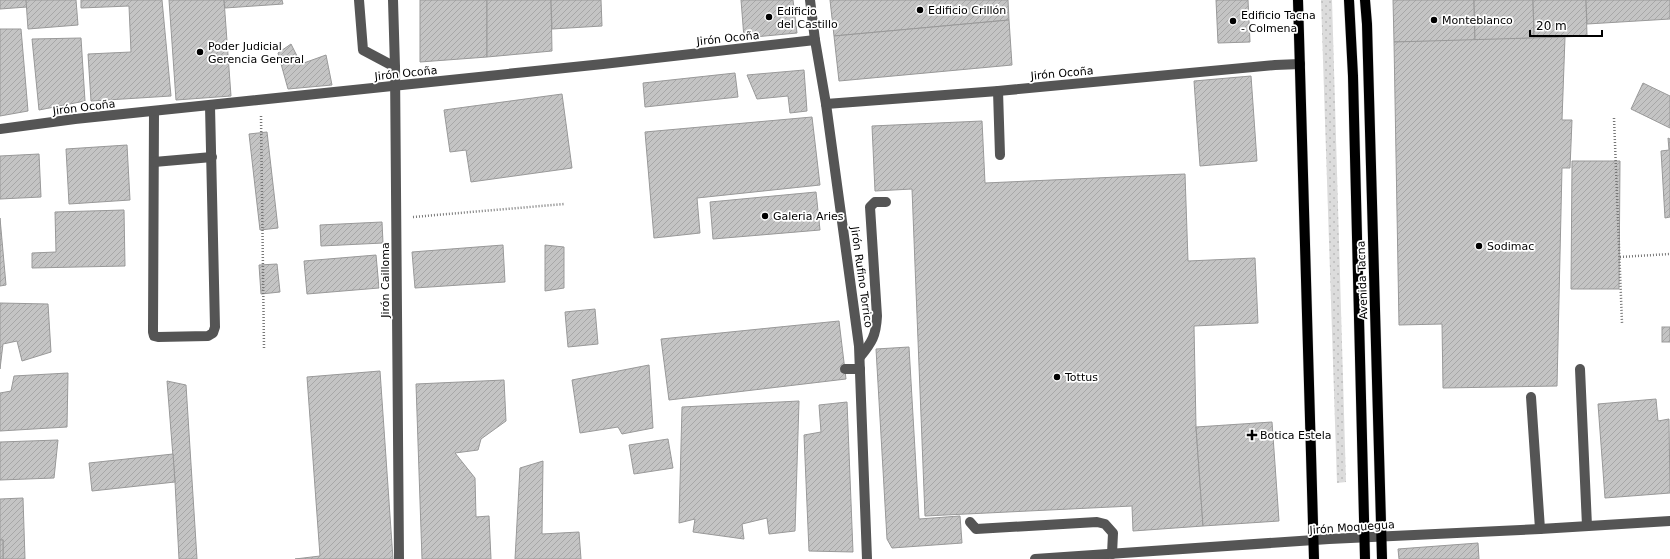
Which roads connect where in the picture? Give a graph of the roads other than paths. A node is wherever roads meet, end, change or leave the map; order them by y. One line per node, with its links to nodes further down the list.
1 (359, 0): 9 (street)
2 (393, 0): 9 (street, Jirón Cailloma)
3 (810, 0): 7 (street, Jirón Rufino Torrico)
4 (1298, 0): 8 (main road)
5 (1349, 0): 30 (main road, Avenida Tacna)
6 (1365, 0): 29 (main road, Avenida Tacna)
7 (815, 40): 10 (street, Jirón Ocoña); 12 (street, Jirón Rufino Torrico)
8 (1300, 64): 11 (street, Jirón Ocoña); 31 (main road)
9 (395, 68): 10 (street, Jirón Cailloma)
10 (395, 86): 13 (street, Jirón Ocoña); 34 (street, Jirón Cailloma)
11 (998, 91): 12 (street, Jirón Ocoña); 16 (street)
12 (826, 104): 20 (street, Jirón Rufino Torrico)
13 (210, 106): 14 (street, Jirón Ocoña); 17 (street)
14 (154, 111): 15 (street, Jirón Ocoña); 18 (street)
15 (0, 130)
16 (1000, 155)
17 (212, 157): 18 (street); 18 (street)
18 (154, 162)
19 (886, 202): 20 (street)
20 (860, 357): 22 (street, Jirón Rufino Torrico)
21 (845, 368): 22 (street)
22 (860, 369): 35 (street, Jirón Rufino Torrico)
23 (1580, 369): 27 (street)
24 (1531, 397): 28 (street)
25 (1670, 520): 27 (street, Jirón Moquegua)
26 (970, 522): 32 (street)
27 (1587, 526): 28 (street, Jirón Moquegua)
28 (1540, 529): 29 (street, Jirón Moquegua)
29 (1381, 537): 30 (street, Jirón Moquegua); 39 (main road, Avenida Tacna)
30 (1365, 538): 31 (street, Jirón Moquegua); 38 (main road, Avenida Tacna)
31 (1314, 541): 33 (street, Jirón Moquegua); 37 (main road)
32 (1112, 554): 33 (street, Jirón Moquegua); 36 (street, Jirón Moquegua)
33 (1150, 555)
34 (399, 559)
35 (867, 559)
36 (1035, 559)
37 (1314, 559)
38 (1366, 559)
39 (1382, 559)

